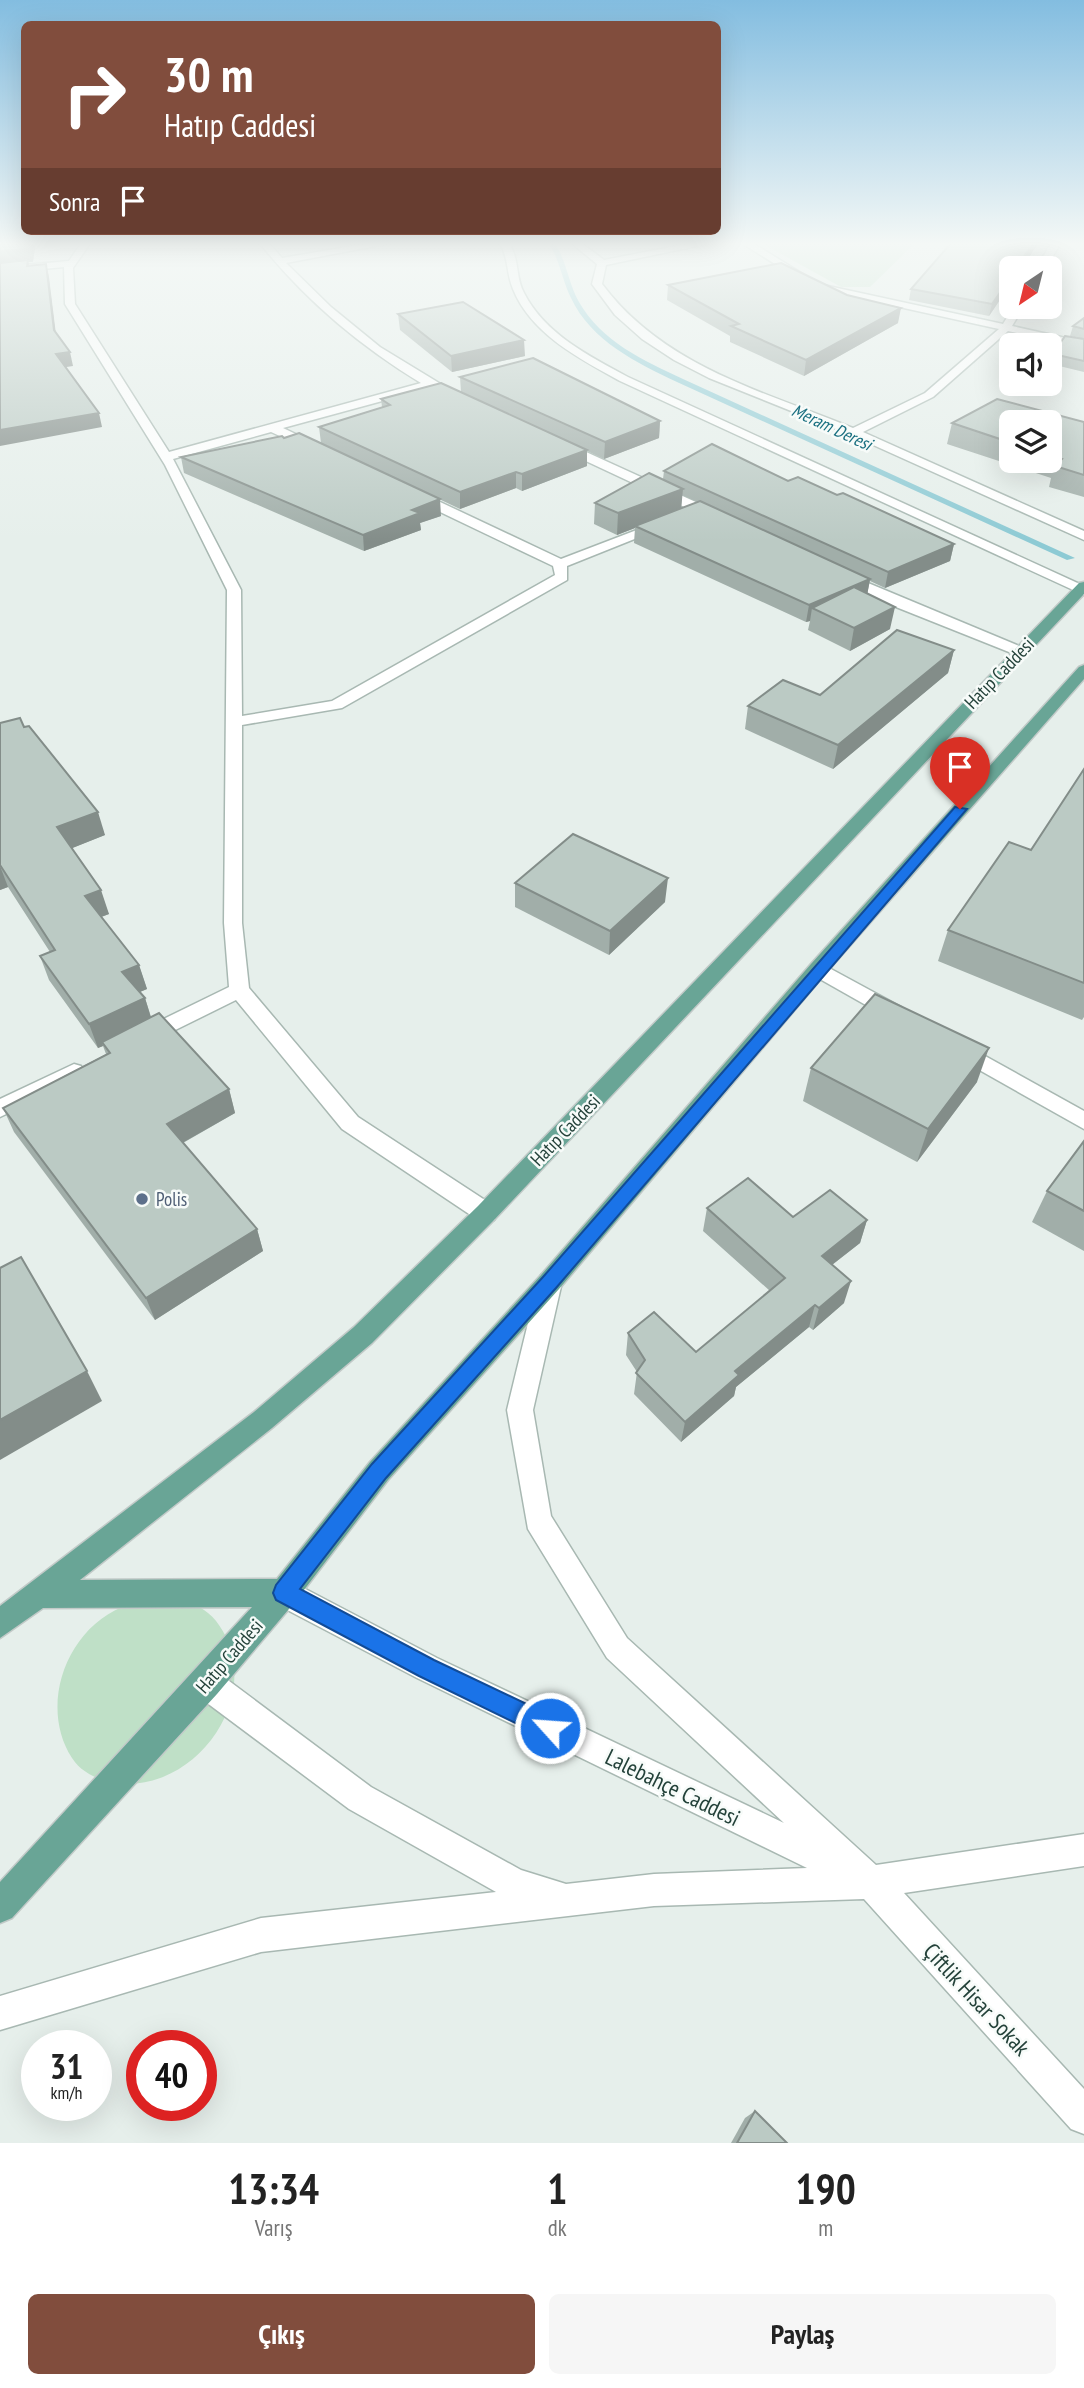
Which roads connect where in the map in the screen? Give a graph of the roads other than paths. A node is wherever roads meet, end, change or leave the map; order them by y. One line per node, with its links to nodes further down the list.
1 (94, 342): 12 (street)
2 (368, 342): 6 (street)
3 (564, 342): 19 (street)
4 (656, 342): 9 (street)
5 (991, 342): 9 (street)
6 (428, 385): 7 (street); 8 (street)
7 (464, 401)
8 (275, 429): 11 (street); 12 (street)
9 (854, 432): 16 (street)
10 (548, 439): 14 (street)
11 (325, 452)
12 (166, 457): 22 (street)
13 (399, 488): 17 (street)
14 (688, 515): 15 (street); 17 (street)
15 (726, 522)
16 (1084, 536)
17 (560, 564): 22 (street)
18 (826, 569): 20 (street)
19 (1083, 589): 20 (main road, Hatıp Caddesi)
20 (1019, 651): 31 (main road, Hatıp Caddesi)
21 (1084, 670): 23 (main road, Hatıp Caddesi)
22 (233, 722): 24 (street)
23 (818, 969): 25 (street); 32 (main road, Hatıp Caddesi)
24 (239, 990): 27 (street); 31 (street)
25 (915, 1024)
26 (939, 1038): 30 (street)
27 (120, 1049)
28 (96, 1061): 29 (street)
29 (0, 1109)
30 (1084, 1121)
31 (486, 1213): 34 (main road, Hatıp Caddesi)
32 (550, 1282): 33 (main road, Hatıp Caddesi); 38 (street, Çiftlik Hisar Sokak)
33 (284, 1593): 34 (main road); 36 (main road, Hatıp Caddesi); 38 (street, Lalebahçe Caddesi)
34 (38, 1594): 35 (main road, Hatıp Caddesi)
35 (0, 1624)
36 (206, 1683): 39 (street); 40 (main road, Hatıp Caddesi)
37 (1084, 1850): 38 (street)
38 (870, 1882): 39 (street); 42 (street, Çiftlik Hisar Sokak)
39 (572, 1901): 41 (street)
40 (0, 1906)
41 (0, 2013)
42 (1084, 2116)

